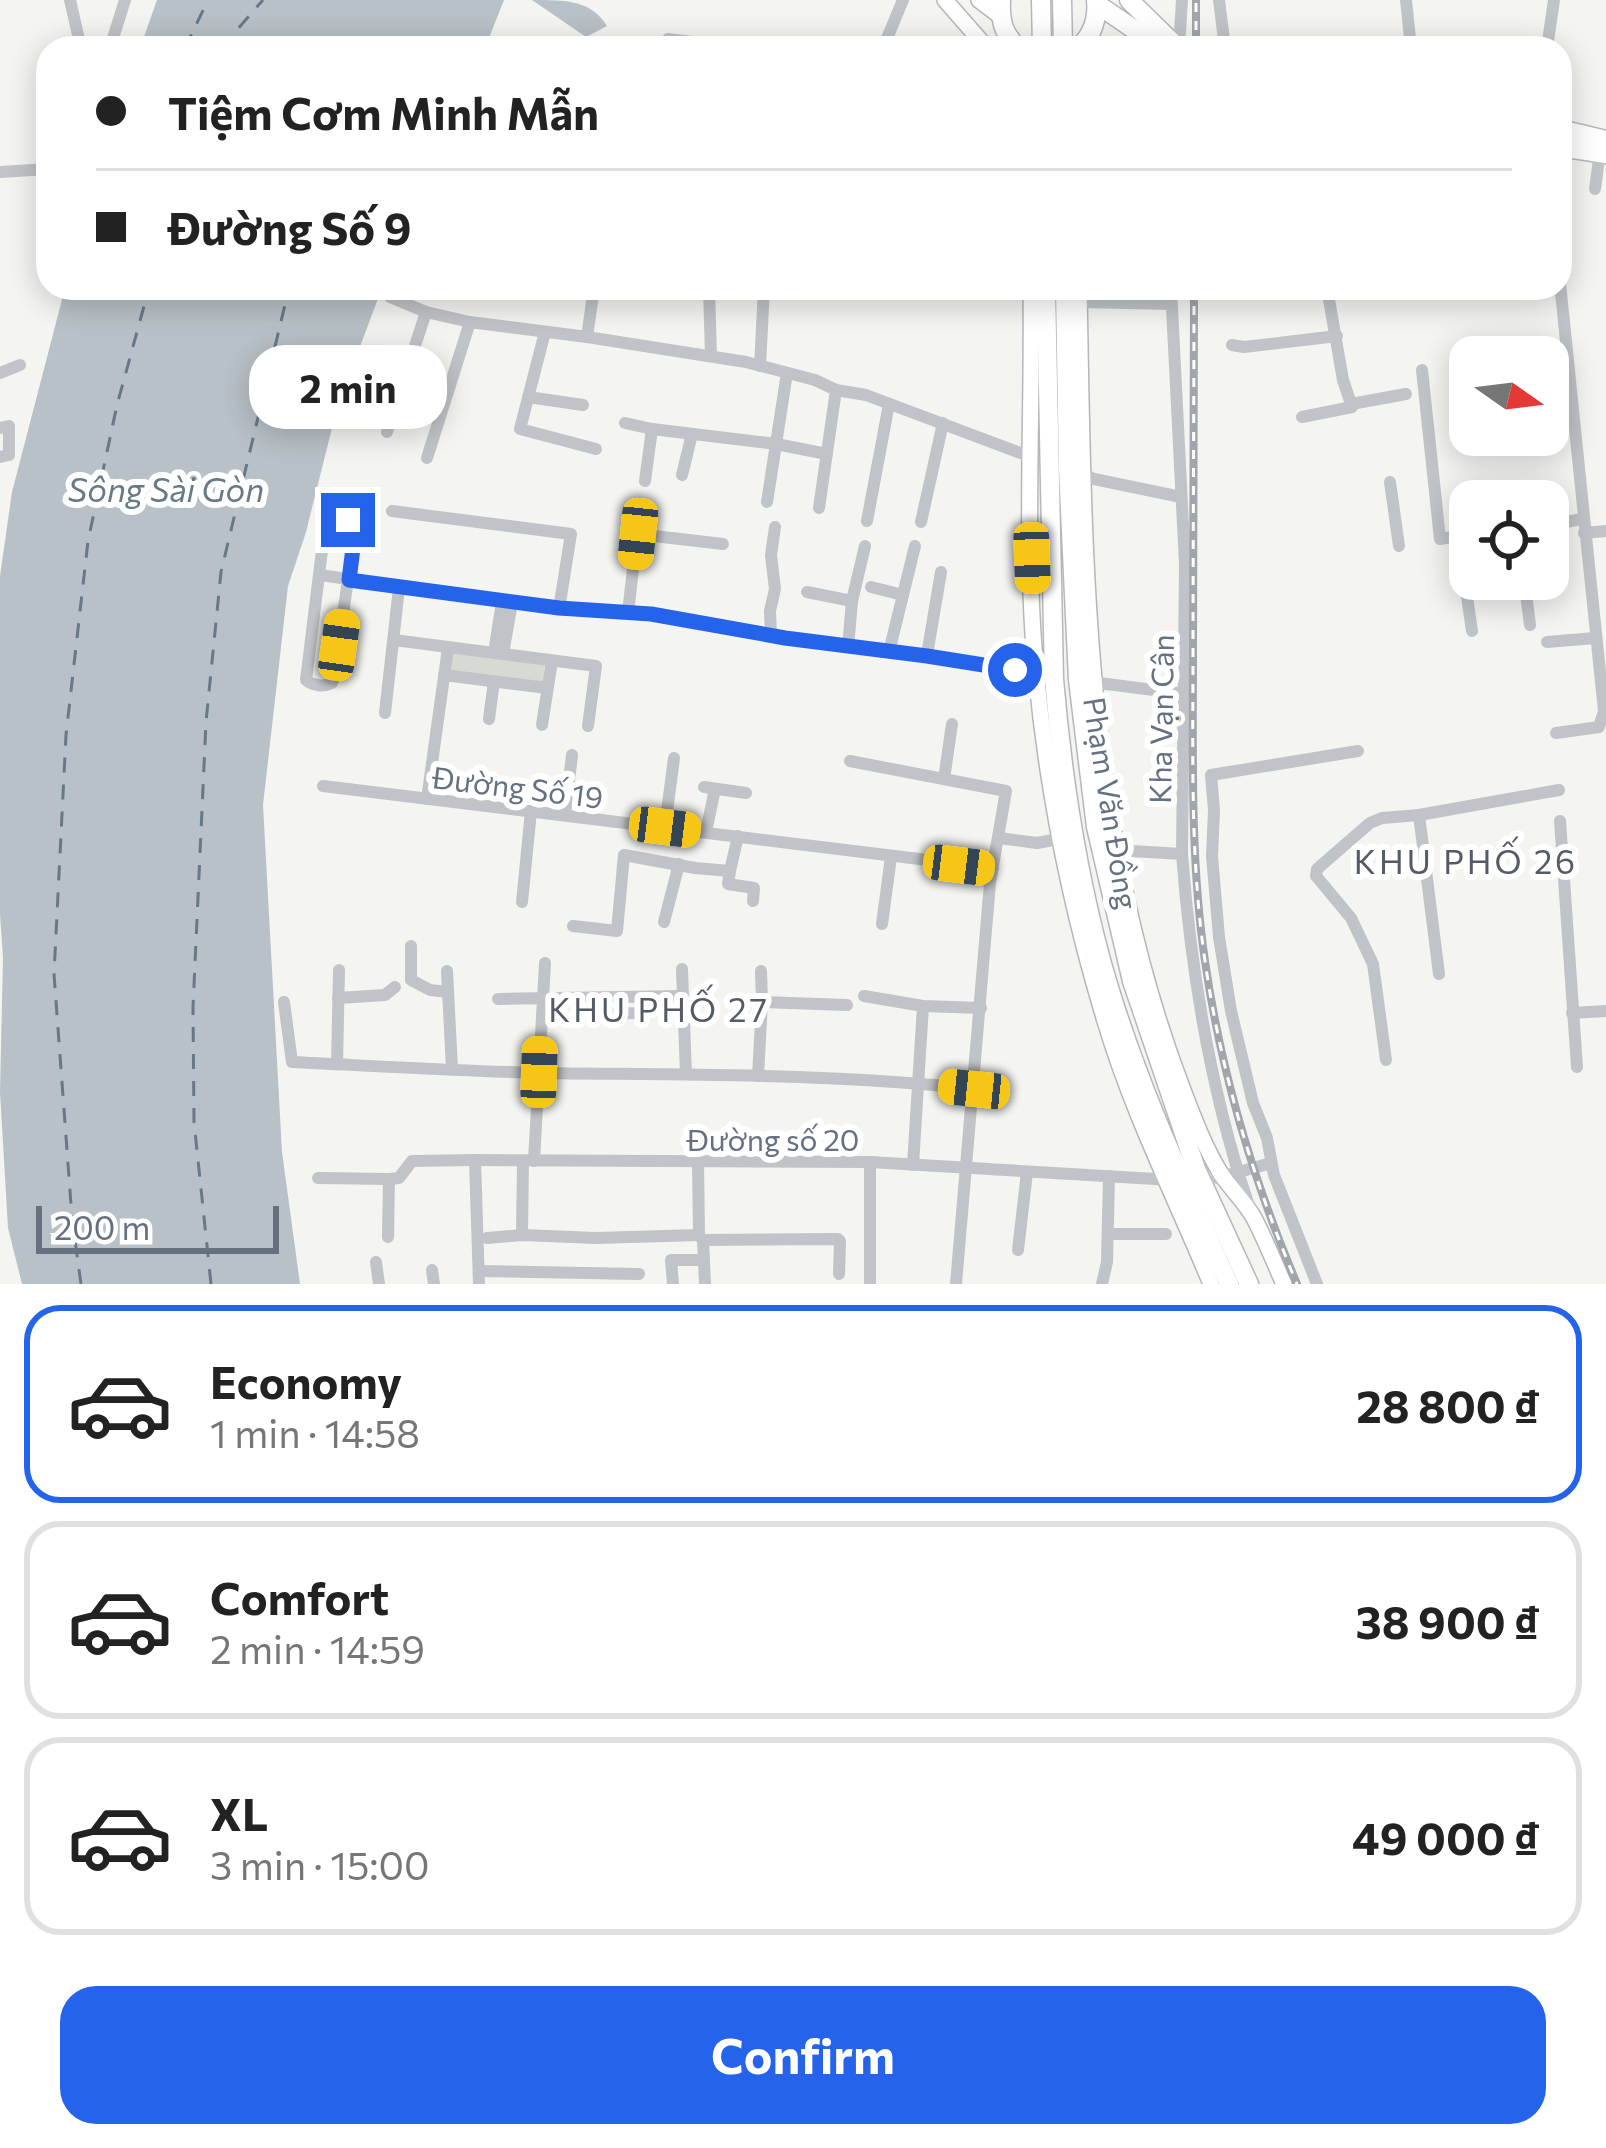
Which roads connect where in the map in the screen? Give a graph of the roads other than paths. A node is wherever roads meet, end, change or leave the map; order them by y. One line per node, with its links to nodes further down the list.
1 (70, 0): 15 (street)
2 (124, 0): 16 (street)
3 (903, 0): 17 (street)
4 (945, 0): 18 (main road)
5 (980, 0): 14 (main road)
6 (1041, 0): 20 (highway)
7 (1062, 0): 21 (highway)
8 (1129, 0): 24 (highway)
9 (1182, 0): 25 (street)
10 (1219, 0): 26 (street)
11 (1406, 0): 27 (street)
12 (1554, 0): 28 (street)
13 (1096, 2): 22 (highway); 23 (highway)
14 (1001, 8): 19 (highway)
15 (78, 36)
16 (114, 36)
17 (889, 36)
18 (976, 36)
19 (1009, 36)
20 (1042, 36)
21 (1063, 36)
22 (1090, 36)
23 (1148, 36)
24 (1166, 36)
25 (1180, 36)
26 (1224, 36)
27 (1410, 36)
28 (1549, 36)
29 (1572, 135): 31 (highway)
30 (1572, 147): 31 (highway)
31 (1604, 148): 34 (street)
32 (36, 170): 33 (street)
33 (0, 172)
34 (1595, 189)
35 (397, 300): 48 (street)
36 (593, 300): 52 (street)
37 (709, 300): 54 (street)
38 (763, 300): 56 (street)
39 (1033, 300): 79 (main road, Phạm Văn Đồng)
40 (1047, 300): 66 (highway)
41 (1073, 300): 79 (main road, Phạm Văn Đồng)
42 (1073, 300): 66 (highway)
43 (1136, 300): 47 (street)
44 (1171, 300): 47 (street, Kha Vạn Cân)
45 (1330, 300): 51 (street)
46 (1562, 300): 90 (street)
47 (1171, 304): 83 (street, Kha Vạn Cân)
48 (426, 312): 49 (street); 72 (street)
49 (470, 322): 50 (street); 78 (street)
50 (545, 332): 52 (street); 62 (street)
51 (1337, 336): 53 (street); 65 (street)
52 (587, 337): 54 (street)
53 (1232, 345)
54 (711, 356): 56 (street)
55 (20, 365): 58 (street)
56 (760, 366): 59 (street)
57 (1422, 370): 93 (street)
58 (0, 373)
59 (787, 373): 60 (street); 74 (street)
60 (836, 390): 63 (street); 76 (street)
61 (1406, 394): 65 (street)
62 (528, 397): 64 (street); 75 (street)
63 (889, 404): 69 (street); 87 (street)
64 (583, 405)
65 (1352, 405): 67 (street)
66 (1057, 414): 79 (highway, Phạm Văn Đồng)
67 (1302, 417)
68 (625, 423): 71 (street)
69 (943, 423): 79 (street); 88 (street)
70 (5, 427): 77 (street)
71 (652, 429): 73 (street); 81 (street)
72 (387, 431)
73 (692, 434): 74 (street); 80 (street)
74 (776, 444): 76 (street); 84 (street)
75 (596, 449)
76 (827, 454): 85 (street)
77 (0, 457)
78 (427, 458)
79 (1057, 466): 83 (street); 123 (main road, Phạm Văn Đồng); 126 (highway, Phạm Văn Đồng); 151 (highway, Phạm Văn Đồng)
80 (682, 475)
81 (645, 481)
82 (1390, 482): 97 (street)
83 (1181, 496): 128 (street, Kha Vạn Cân)
84 (767, 502)
85 (819, 508)
86 (392, 511): 109 (street)
87 (867, 521)
88 (921, 522)
89 (1569, 526): 90 (street)
90 (1584, 526): 92 (street); 116 (street)
91 (775, 527): 113 (street)
92 (1606, 531)
93 (1449, 537)
94 (723, 544): 110 (street)
95 (865, 546): 107 (street)
96 (915, 546): 104 (street)
97 (1399, 546)
98 (941, 572): 121 (street)
99 (320, 575): 100 (street); 100 (street); 100 (street)
100 (349, 580): 102 (street)
101 (871, 587): 104 (street)
102 (399, 588): 108 (street); 114 (street)
103 (807, 592): 107 (street)
104 (903, 595): 119 (street)
105 (1469, 600): 112 (street)
106 (1527, 600): 111 (street)
107 (852, 601): 117 (street)
108 (507, 602): 109 (street); 120 (street)
109 (559, 608): 110 (street)
110 (628, 613): 113 (street)
111 (1530, 625)
112 (1472, 631)
113 (770, 636): 117 (street)
114 (394, 640): 118 (street); 129 (street)
115 (1547, 642): 116 (street)
116 (1599, 646): 134 (street)
117 (848, 647): 119 (street)
118 (448, 648): 120 (street); 124 (street)
119 (889, 652): 121 (street)
120 (499, 654): 122 (street)
121 (927, 656): 123 (street)
122 (552, 661): 127 (street); 133 (street)
123 (1036, 671): 151 (main road, Phạm Văn Đồng)
124 (444, 675): 125 (street); 143 (street)
125 (494, 681): 127 (street); 130 (street)
126 (1085, 681): 128 (street); 153 (main road, Phạm Văn Đồng); 206 (highway, Phạm Văn Đồng)
127 (547, 688): 132 (street)
128 (1185, 694): 154 (street, Kha Vạn Cân)
129 (385, 713)
130 (489, 719)
131 (952, 724): 139 (street)
132 (542, 725)
133 (588, 726)
134 (1556, 733)
135 (1358, 752): 198 (street, Kha Vạn Cân)
136 (572, 755): 145 (street)
137 (674, 758): 148 (street)
138 (850, 761): 139 (street)
139 (944, 779): 152 (street)
140 (322, 786): 143 (street, Đường Số 19)
141 (1559, 790): 146 (street)
142 (746, 793): 149 (street)
143 (428, 799): 144 (street, Đường Số 19)
144 (530, 811): 145 (street, Đường Số 19); 160 (street)
145 (565, 815): 148 (street, Đường Số 19)
146 (1418, 815): 170 (street); 185 (street)
147 (1560, 820): 184 (street)
148 (665, 827): 149 (street, Đường Số 19)
149 (706, 832): 150 (street, Đường Số 19)
150 (738, 836): 155 (street, Đường Số 19); 158 (street)
151 (1068, 837): 152 (street); 206 (highway, Phạm Văn Đồng)
152 (999, 838): 157 (street)
153 (1114, 850): 154 (street); 202 (main road, Phạm Văn Đồng)
154 (1182, 854): 202 (street, Kha Vạn Cân)
155 (891, 857): 157 (street, Đường Số 19); 162 (street)
156 (679, 865): 158 (street); 161 (street); 163 (street)
157 (993, 868): 182 (street)
158 (730, 871): 159 (street)
159 (753, 901)
160 (522, 902)
161 (664, 922)
162 (882, 924)
163 (573, 926)
164 (411, 946): 172 (street)
165 (545, 963): 177 (street)
166 (682, 968): 173 (street)
167 (339, 970): 175 (street)
168 (447, 971): 172 (street)
169 (761, 971): 179 (street)
170 (1439, 974)
171 (394, 987): 175 (street)
172 (448, 992): 188 (street)
173 (682, 996): 177 (street); 190 (street)
174 (863, 996): 181 (street)
175 (338, 998): 186 (street)
176 (498, 1000): 177 (street)
177 (542, 1000): 189 (street)
178 (284, 1002): 186 (street)
179 (763, 1003): 180 (street); 191 (street)
180 (847, 1006)
181 (923, 1006): 182 (street); 192 (street)
182 (981, 1008): 193 (street)
183 (1606, 1011): 184 (street)
184 (1572, 1013): 187 (street)
185 (1386, 1060)
186 (337, 1064): 188 (street)
187 (1577, 1067)
188 (452, 1069): 189 (street)
189 (539, 1072): 190 (street); 195 (street)
190 (686, 1074): 191 (street)
191 (758, 1076): 192 (street)
192 (920, 1083): 193 (street); 199 (street)
193 (974, 1089): 200 (street)
194 (475, 1160): 195 (street, Đường số 20); 205 (street, Đường số 20); 218 (street)
195 (528, 1161): 196 (street, Đường số 20); 209 (street)
196 (698, 1162): 197 (street, Đường số 20); 211 (street)
197 (869, 1162): 199 (street, Đường số 20); 222 (street)
198 (1271, 1163): 202 (street); 229 (street, Kha Vạn Cân)
199 (913, 1165): 200 (street, Đường số 20)
200 (966, 1169): 201 (street, Đường số 20); 223 (street)
201 (1027, 1172): 203 (street, Đường số 20); 213 (street)
202 (1231, 1175): 206 (street, Đường số 20); 228 (main road, Phạm Văn Đồng)
203 (1109, 1176): 206 (street, Đường số 20); 207 (street)
204 (318, 1178): 205 (street, Đường số 20)
205 (389, 1179): 210 (street)
206 (1182, 1180): 225 (main road, Phạm Văn Đồng); 226 (highway, Phạm Văn Đồng); 227 (highway, Phạm Văn Đồng)
207 (1108, 1234): 208 (street); 224 (street)
208 (1166, 1234)
209 (522, 1235): 211 (street); 212 (street)
210 (388, 1237)
211 (701, 1237): 214 (street); 217 (street)
212 (487, 1238)
213 (1018, 1250)
214 (704, 1260): 220 (street); 221 (street)
215 (376, 1262): 219 (street)
216 (639, 1274): 218 (street)
217 (839, 1274)
218 (479, 1278)
219 (380, 1284)
220 (673, 1284)
221 (705, 1284)
222 (870, 1284)
223 (956, 1284)
224 (1102, 1284)
225 (1211, 1284)
226 (1229, 1284)
227 (1249, 1284)
228 (1285, 1284)
229 (1317, 1284)

